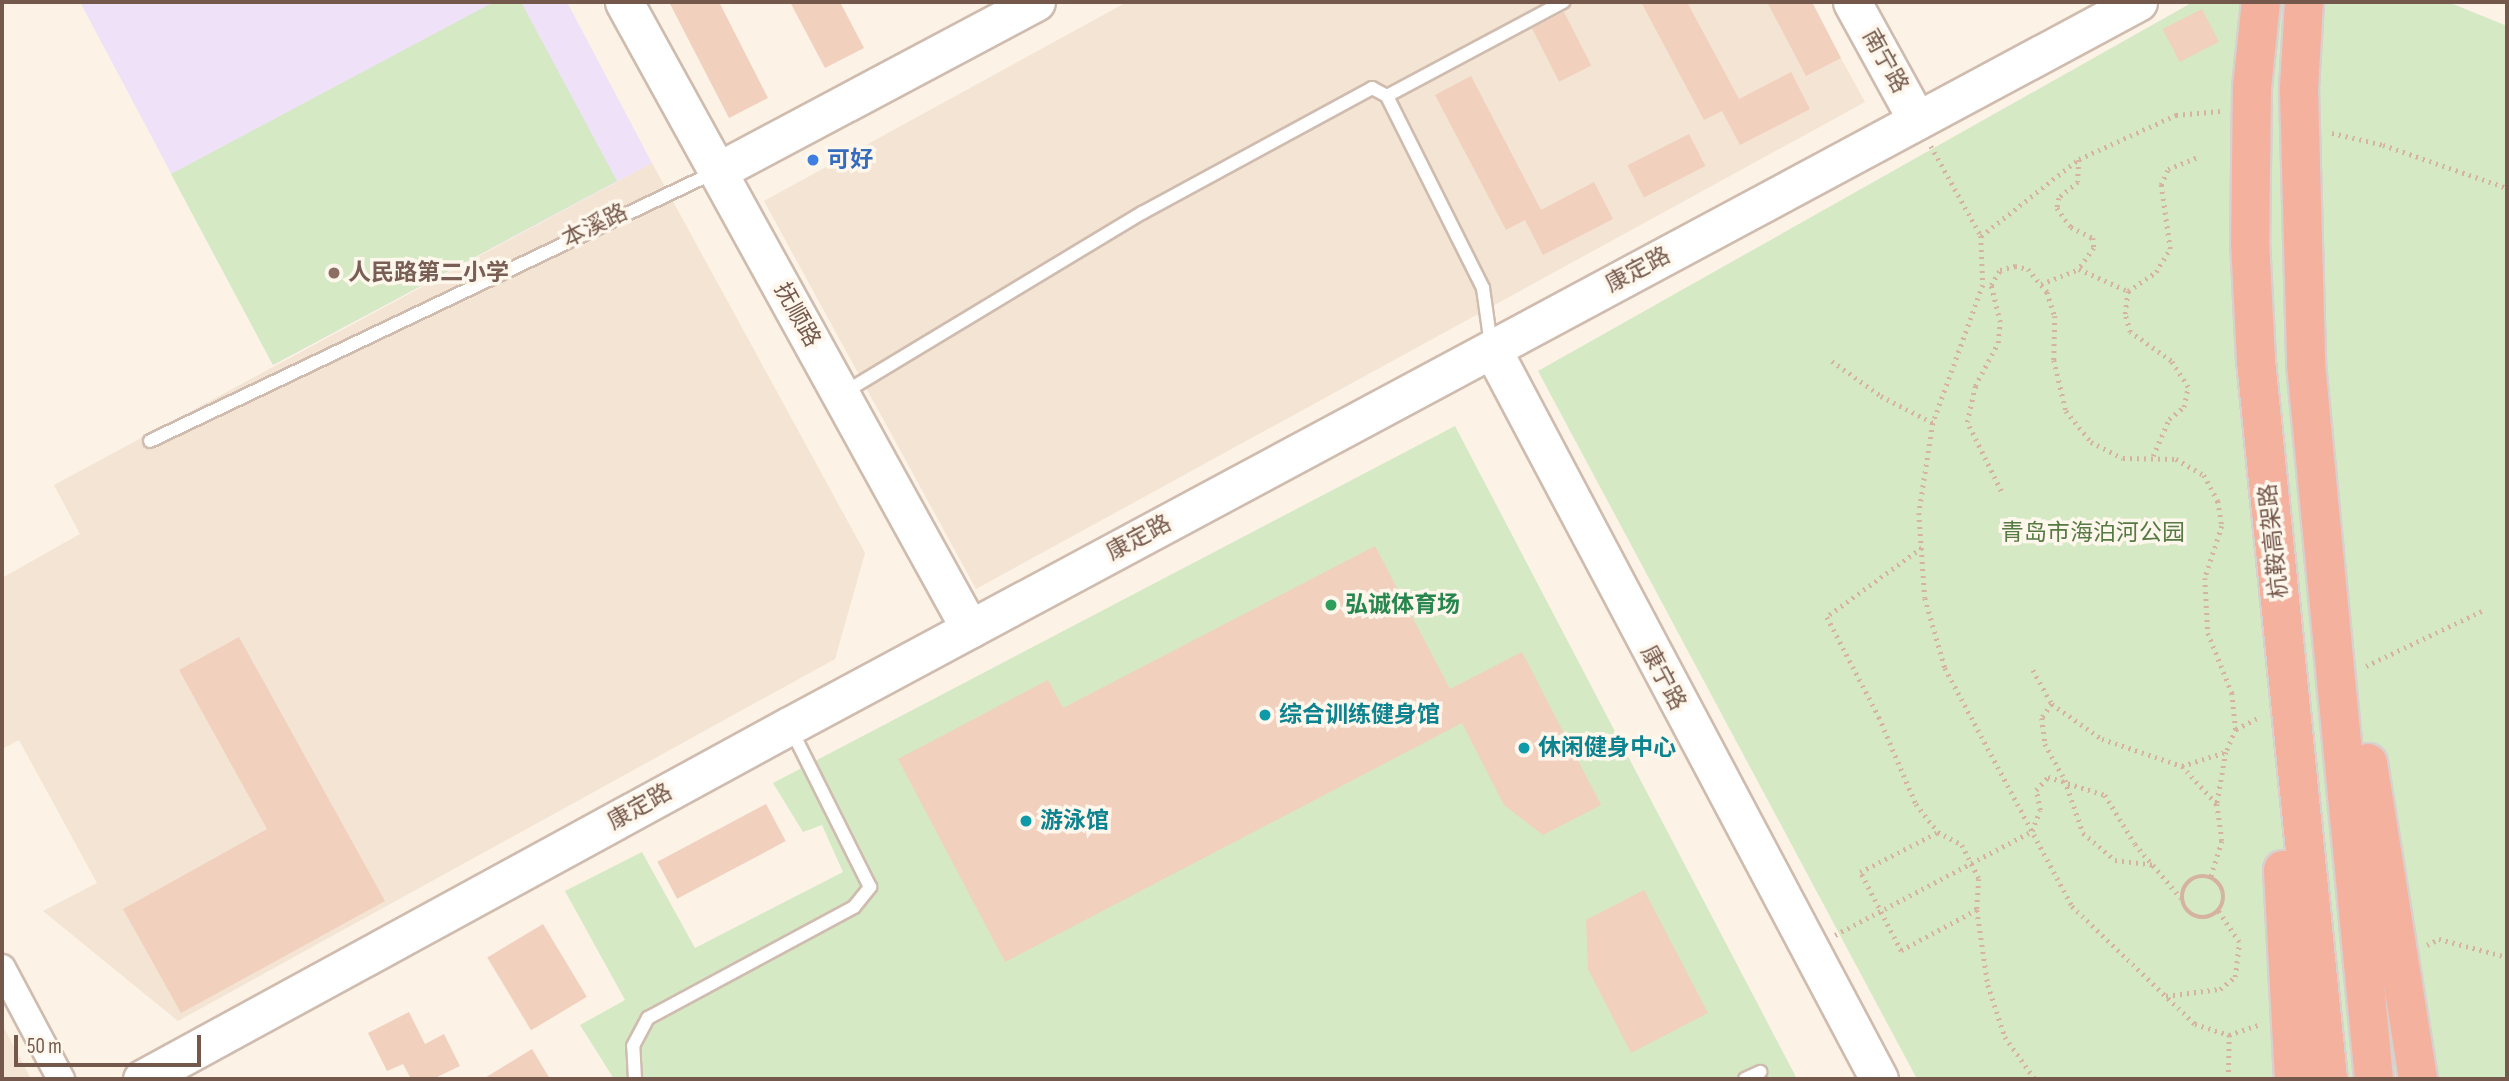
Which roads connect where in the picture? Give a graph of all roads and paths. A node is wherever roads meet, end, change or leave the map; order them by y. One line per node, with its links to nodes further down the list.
1 (624, 2): 12 (street, 抚顺路)
2 (1036, 2): 12 (street, 本溪路)
3 (1563, 2): 8 (lane)
4 (1852, 2): 9 (street, 南宁路)
5 (2138, 2): 9 (street, 康定路)
6 (2261, 2): 18 (highway, 杭鞍高架路, bridge)
7 (2304, 2): 19 (highway, bridge)
8 (1387, 96): 16 (lane); 20 (lane)
9 (1917, 120): 16 (street, 康定路); 21 (path)
10 (2197, 157): 15 (path)
11 (2079, 159): 13 (path)
12 (718, 171): 20 (street, 抚顺路); 22 (lane, 本溪路)
13 (2079, 269): 14 (path); 15 (path)
14 (2041, 284): 23 (path); 24 (path)
15 (2128, 291): 23 (path)
16 (1492, 349): 26 (street, 康定路); 43 (street, 康宁路)
17 (1832, 361): 21 (path)
18 (2256, 361): 58 (highway, bridge); 59 (highway, 杭鞍高架路, bridge)
19 (2306, 364): 60 (highway, bridge); 61 (highway, bridge)
20 (840, 395): 26 (street, 抚顺路)
21 (1933, 423): 25 (path)
22 (150, 441)
23 (2153, 456): 30 (path)
24 (2001, 491)
25 (1922, 548): 34 (path); 35 (path)
26 (970, 629): 29 (street, 康定路)
27 (2033, 670): 28 (path)
28 (2052, 704): 31 (path); 32 (path)
29 (789, 726): 52 (street, 康定路); 53 (lane)
30 (2227, 752): 31 (path); 33 (path)
31 (2182, 766): 33 (path)
32 (2064, 780): 34 (path); 37 (path); 37 (path)
33 (2217, 804): 38 (path)
34 (2032, 831): 36 (path); 47 (path)
35 (1938, 832): 36 (path); 41 (path)
36 (1971, 863): 40 (path); 41 (path)
37 (2153, 865): 39 (path)
38 (2211, 877): 39 (path); 42 (path)
39 (2181, 898): 42 (path)
40 (1978, 910): 41 (path); 56 (path)
41 (1880, 911): 43 (path)
42 (2218, 911): 47 (path)
43 (1810, 949): 55 (street, 康宁路)
44 (2415, 951): 45 (path)
45 (2507, 957)
46 (2, 968): 51 (street)
47 (2165, 996): 49 (path)
48 (2268, 1020): 49 (path)
49 (2229, 1035): 57 (path)
50 (1760, 1072): 54 (lane)
51 (61, 1079)
52 (142, 1079)
53 (635, 1079)
54 (1745, 1079)
55 (1879, 1079)
56 (2035, 1079)
57 (2228, 1079)
58 (2294, 1079)
59 (2328, 1079)
60 (2374, 1079)
61 (2418, 1079)

